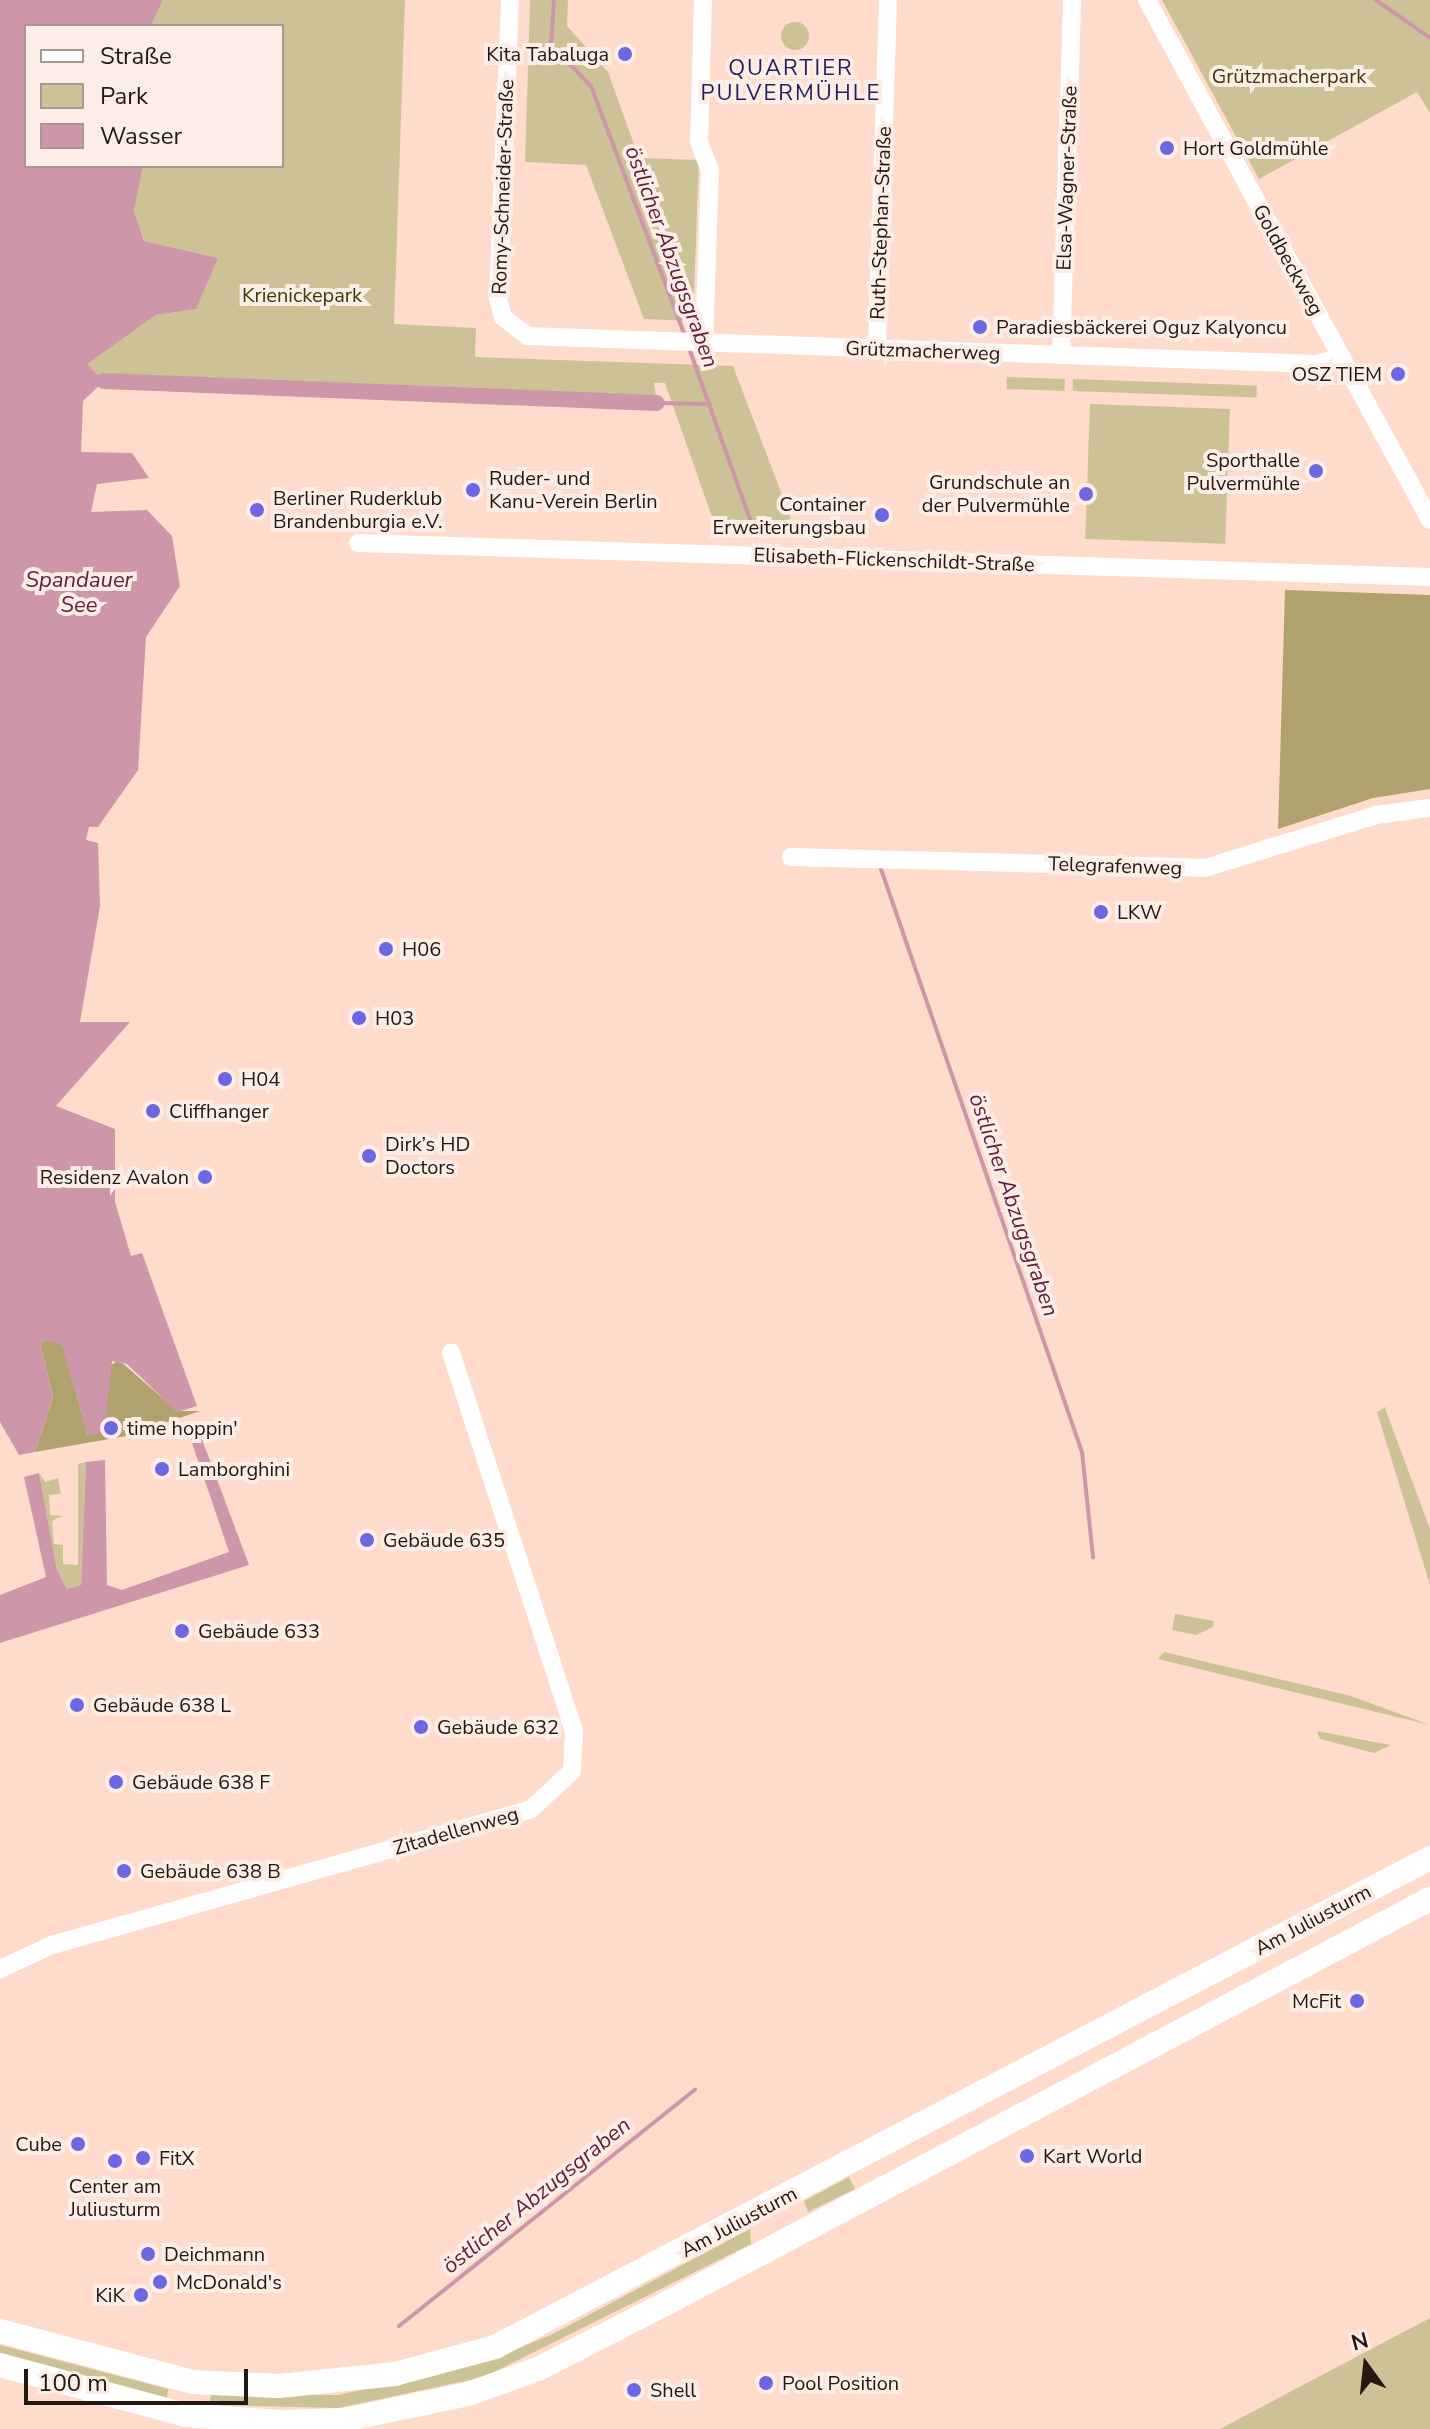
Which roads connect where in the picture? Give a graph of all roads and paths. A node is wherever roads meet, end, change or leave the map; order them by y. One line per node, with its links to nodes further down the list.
1 (510, 0): 6 (street, Romy-Schneider-Straße)
2 (703, 0): 7 (street)
3 (888, 0): 8 (street, Ruth-Stephan-Straße)
4 (1072, 0): 9 (street, Elsa-Wagner-Straße)
5 (1147, 0): 10 (street, Goldbeckweg)
6 (508, 322): 7 (street, Grützmacherweg)
7 (698, 343): 8 (street, Grützmacherweg)
8 (877, 349): 9 (street, Grützmacherweg)
9 (1061, 355): 10 (street, Grützmacherweg)
10 (1341, 357): 11 (street, Goldbeckweg)
11 (1430, 520)
12 (358, 543): 13 (street, Elisabeth-Flickenschildt-Straße)
13 (1430, 577)
14 (1430, 808): 15 (street, Telegrafenweg)
15 (791, 857)
16 (451, 1352): 19 (street, Zitadellenweg)
17 (1430, 1858): 20 (main road, Am Juliusturm)
18 (1430, 1899): 21 (main road, Am Juliusturm)
19 (0, 1969)
20 (0, 2331)
21 (0, 2365)

